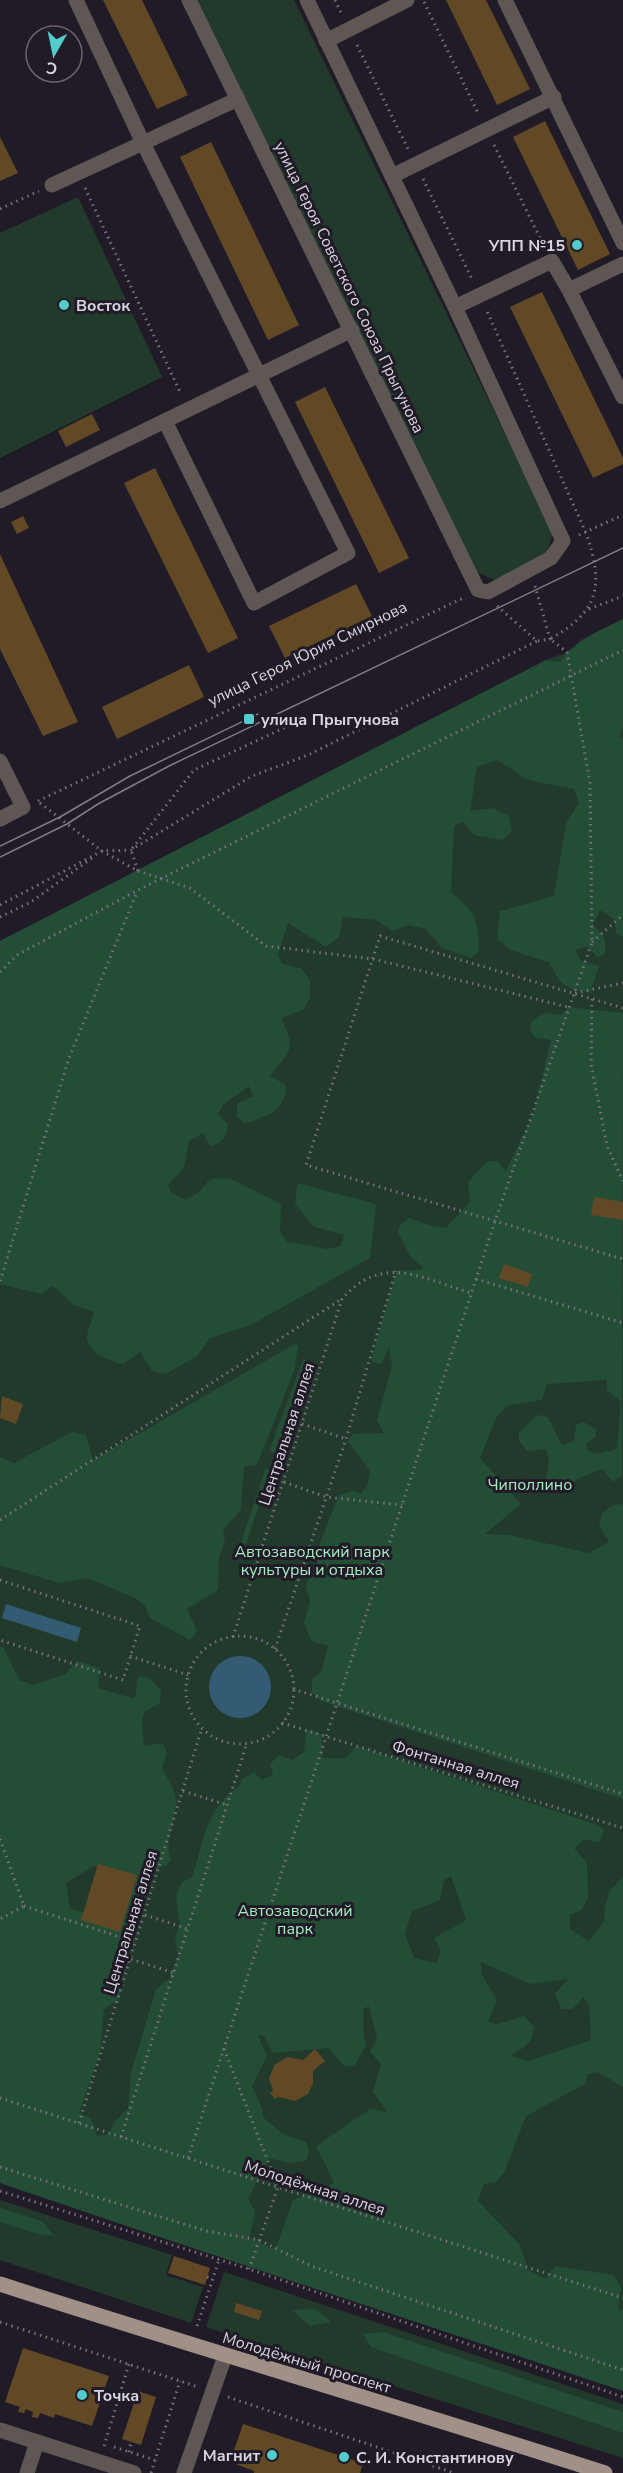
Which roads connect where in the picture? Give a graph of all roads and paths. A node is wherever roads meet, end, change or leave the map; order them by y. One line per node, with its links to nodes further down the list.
1 (76, 0): 9 (street)
2 (189, 0): 8 (street, улица Героя Советского Союза Прыгунова)
3 (307, 0): 6 (street)
4 (406, 0): 6 (street)
5 (506, 0): 7 (street)
6 (326, 40): 11 (street)
7 (554, 97): 11 (street); 14 (street)
8 (238, 99): 9 (street); 18 (street, улица Героя Советского Союза Прыгунова)
9 (143, 143): 10 (street); 19 (street)
10 (78, 173): 12 (street); 21 (path)
11 (392, 176): 17 (street)
12 (52, 185): 13 (path)
13 (0, 209)
14 (623, 243)
15 (623, 264): 16 (street)
16 (569, 290): 17 (street); 20 (street)
17 (455, 307): 25 (street)
18 (352, 330): 19 (street); 27 (street, улица Героя Советского Союза Прыгунова)
19 (258, 376): 21 (street); 22 (street)
20 (623, 397)
21 (188, 410): 22 (street)
22 (165, 421): 23 (street)
23 (0, 501)
24 (623, 515): 25 (path)
25 (563, 541): 26 (street)
26 (528, 571): 27 (street); 30 (path)
27 (483, 591): 30 (path); 36 (path, улица Героя Юрия Смирнова)
28 (623, 596): 29 (path)
29 (589, 609)
30 (537, 640): 34 (path)
31 (623, 650): 33 (path)
32 (567, 652): 33 (path)
33 (572, 674): 41 (path); 46 (path)
34 (382, 717): 38 (path); 38 (path)
35 (0, 761): 36 (street)
36 (30, 804): 37 (street); 39 (path)
37 (0, 819)
38 (131, 850): 39 (path); 40 (path)
39 (102, 851): 40 (path); 43 (path); 45 (path)
40 (138, 871): 41 (path)
41 (161, 878): 42 (path); 47 (path)
42 (138, 890): 48 (path); 59 (path)
43 (0, 905)
44 (623, 915): 46 (path)
45 (0, 917)
46 (592, 942): 50 (path)
47 (373, 959): 50 (path); 52 (path); 55 (path)
48 (0, 972)
49 (623, 983): 50 (path)
50 (573, 993): 51 (path); 52 (path)
51 (592, 999): 53 (path); 54 (path)
52 (568, 1007): 55 (path)
53 (623, 1008)
54 (623, 1181)
55 (495, 1221): 56 (path); 58 (path)
56 (623, 1259)
57 (396, 1271): 60 (path); 61 (path); 64 (path)
58 (476, 1279): 60 (path); 62 (path)
59 (0, 1281)
60 (472, 1293): 67 (path)
61 (342, 1299): 63 (path, Центральная аллея); 68 (path)
62 (623, 1323)
63 (302, 1424): 64 (path); 65 (path, Центральная аллея)
64 (346, 1439): 66 (path)
65 (284, 1482): 66 (path); 70 (path, Центральная аллея)
66 (326, 1497): 67 (path); 72 (path)
67 (402, 1505): 76 (path)
68 (0, 1520)
69 (0, 1580): 73 (path)
70 (233, 1637): 72 (path); 74 (path)
71 (0, 1640): 73 (path)
72 (275, 1649): 75 (path)
73 (130, 1656): 74 (path)
74 (189, 1675): 78 (path)
75 (293, 1689): 76 (path, Фонтанная аллея); 77 (path)
76 (338, 1704): 79 (path); 82 (path, Фонтанная аллея)
77 (282, 1723): 79 (path, Фонтанная аллея); 80 (path)
78 (202, 1728): 80 (path); 81 (path, Центральная аллея)
79 (327, 1738): 84 (path, Фонтанная аллея); 93 (path)
80 (247, 1743): 83 (path)
81 (183, 1791): 83 (path); 87 (path, Центральная аллея)
82 (623, 1794)
83 (227, 1805): 89 (path)
84 (623, 1827)
85 (0, 1839): 86 (path)
86 (24, 1906): 88 (path); 90 (path)
87 (145, 1915): 89 (path); 90 (path, Центральная аллея)
88 (0, 1918)
89 (188, 1929): 92 (path)
90 (136, 1942): 91 (path, Центральная аллея)
91 (131, 1959): 92 (path); 95 (path, Центральная аллея)
92 (174, 1972): 96 (path)
93 (224, 2049): 97 (path); 99 (path)
94 (0, 2098): 95 (path, Молодёжная аллея)
95 (79, 2123): 96 (path, Молодёжная аллея)
96 (121, 2137): 97 (path, Молодёжная аллея)
97 (188, 2158): 99 (path, Молодёжная аллея)
98 (0, 2167): 101 (path)
99 (278, 2187): 101 (path); 107 (path, Молодёжная аллея)
100 (0, 2191): 102 (path)
101 (259, 2240): 103 (path); 112 (path)
102 (219, 2260): 103 (path); 105 (path)
103 (249, 2269): 116 (path)
104 (207, 2277): 105 (path)
105 (213, 2278): 109 (path)
106 (0, 2284): 110 (main road, Молодёжный проспект)
107 (623, 2298)
108 (0, 2322): 111 (path)
109 (197, 2326)
110 (225, 2356): 127 (street); 129 (main road, Молодёжный проспект)
111 (129, 2364): 113 (path); 120 (path)
112 (623, 2370)
113 (180, 2381): 114 (path); 122 (path)
114 (200, 2387)
115 (223, 2395): 128 (path)
116 (623, 2397)
117 (0, 2430): 118 (street)
118 (37, 2442): 123 (street); 124 (street)
119 (131, 2442): 121 (path)
120 (105, 2444): 121 (path); 123 (path)
121 (129, 2452): 122 (path)
122 (155, 2460): 126 (path)
123 (99, 2462): 125 (street)
124 (27, 2473)
125 (134, 2473)
126 (151, 2473)
127 (184, 2473)
128 (454, 2473)
129 (604, 2473)

